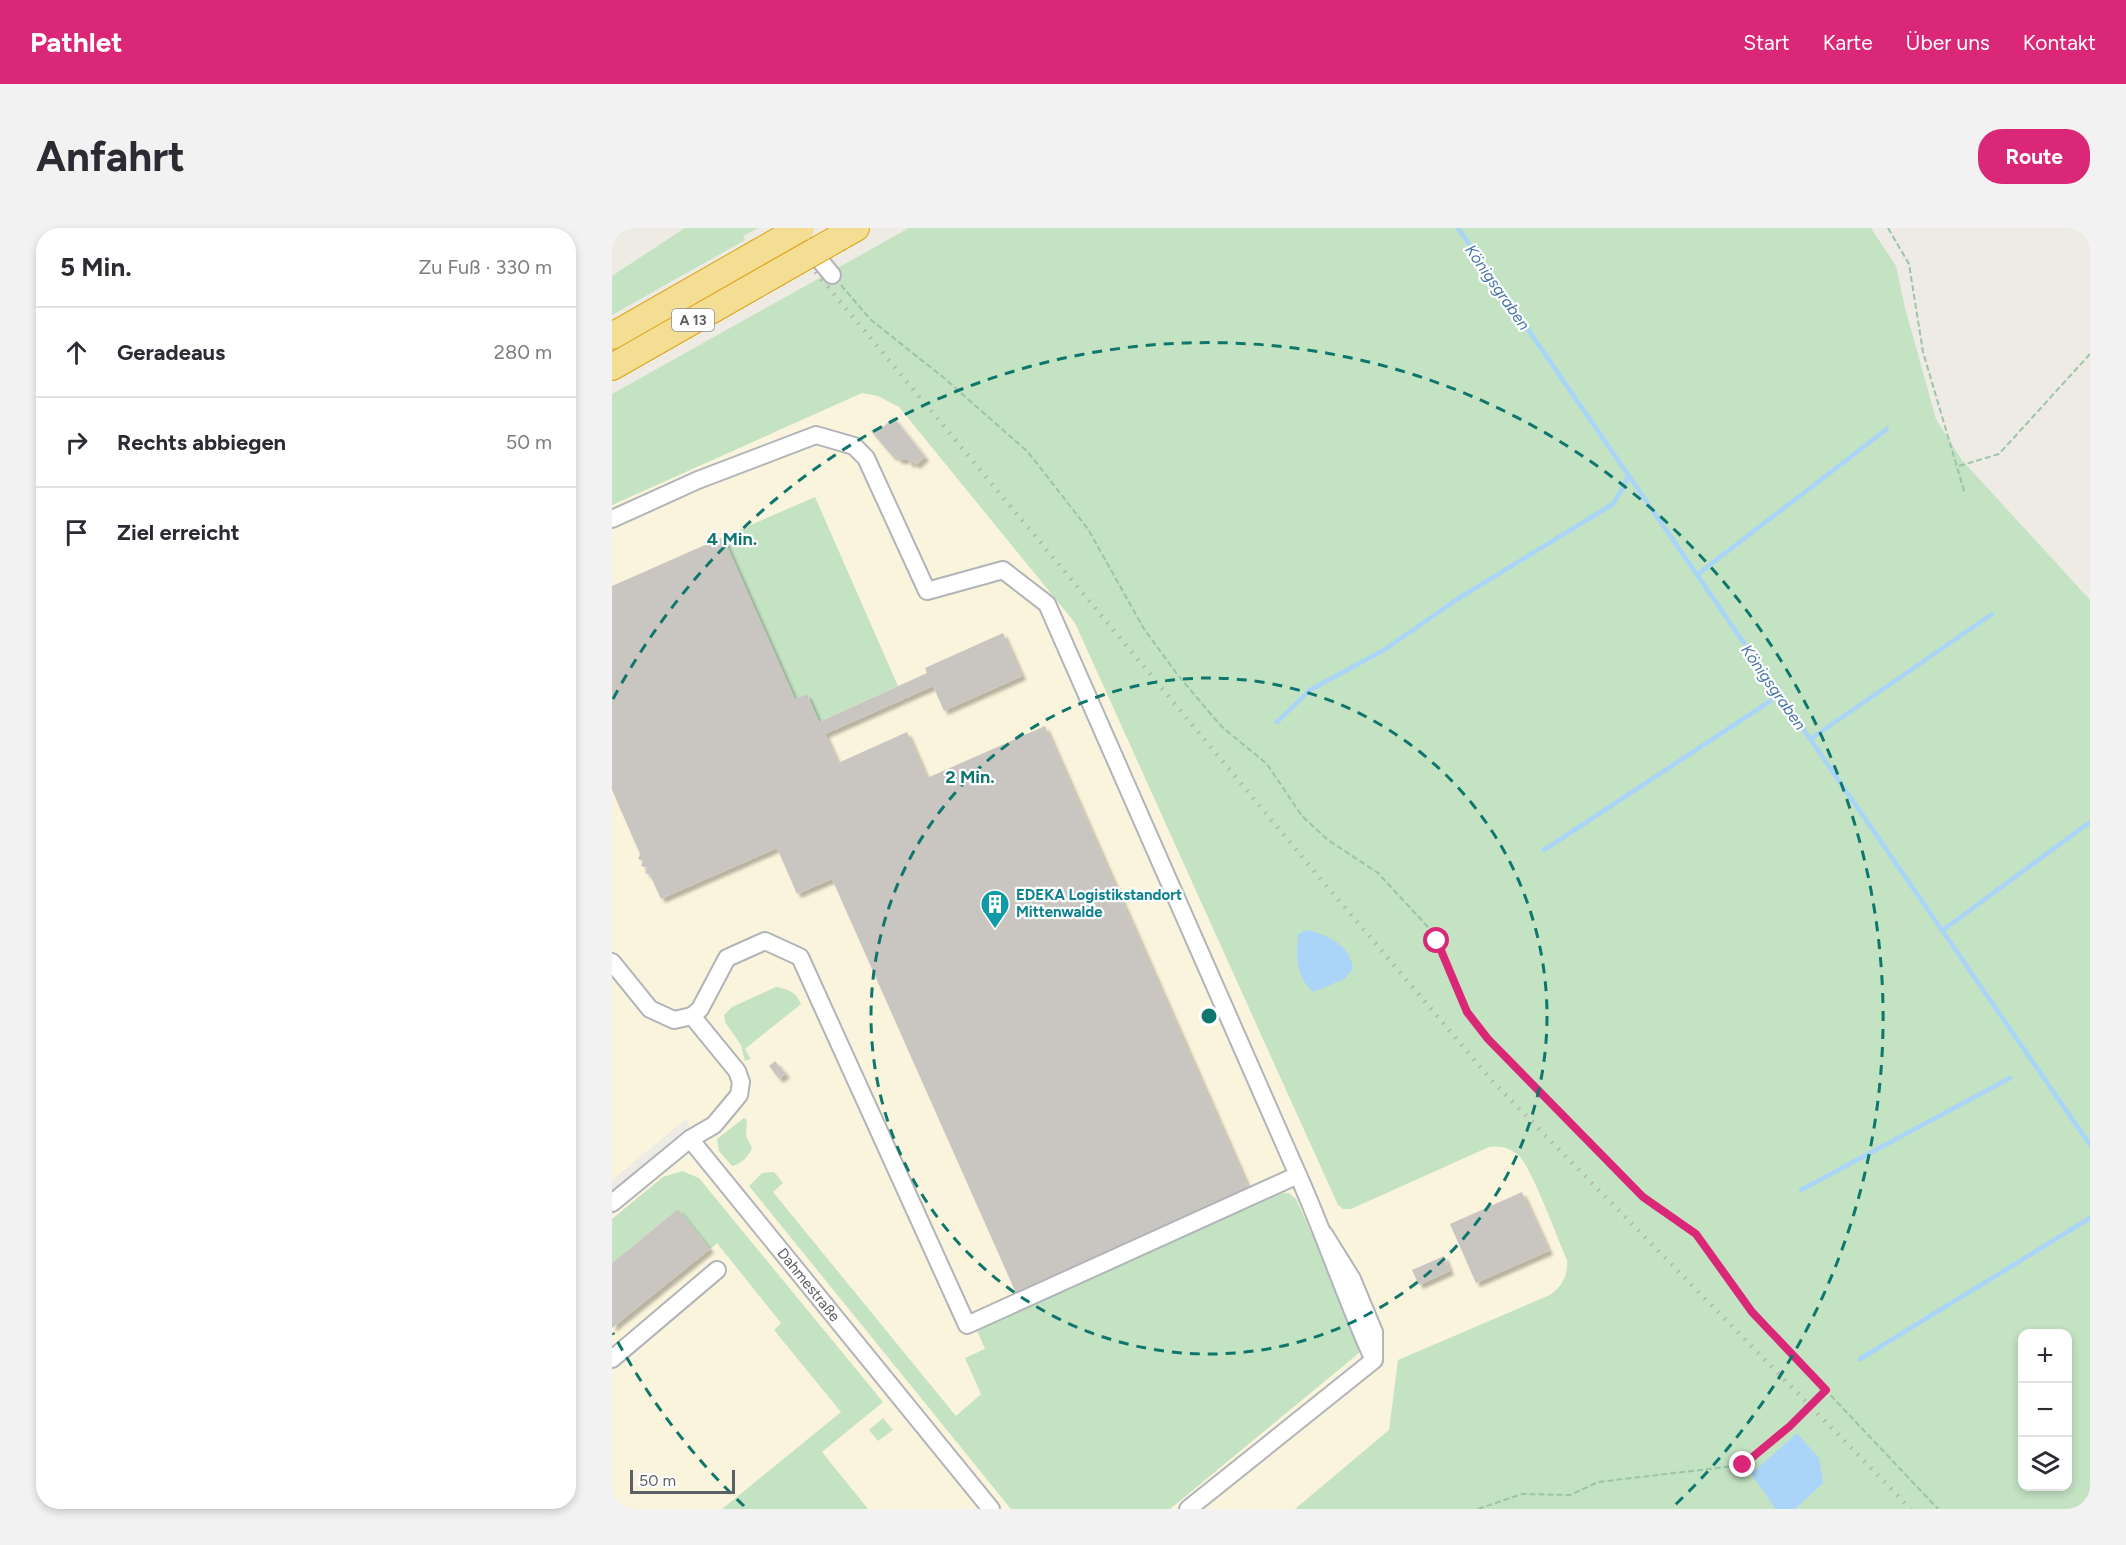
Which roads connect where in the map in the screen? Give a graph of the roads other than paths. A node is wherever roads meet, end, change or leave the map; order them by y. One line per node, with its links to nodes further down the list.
1 (792, 228): 4 (street)
2 (801, 228): 5 (highway, A 13, bridge)
3 (848, 233): 6 (highway, A 13, bridge)
4 (832, 275)
5 (612, 336)
6 (612, 367)
7 (612, 519): 11 (street)
8 (612, 962): 9 (street)
9 (692, 1016): 10 (street); 11 (street)
10 (690, 1139): 12 (street); 15 (street, Dahmestraße)
11 (1298, 1175): 16 (street)
12 (612, 1203)
13 (717, 1270): 14 (street)
14 (612, 1359)
15 (991, 1509)
16 (1188, 1509)

